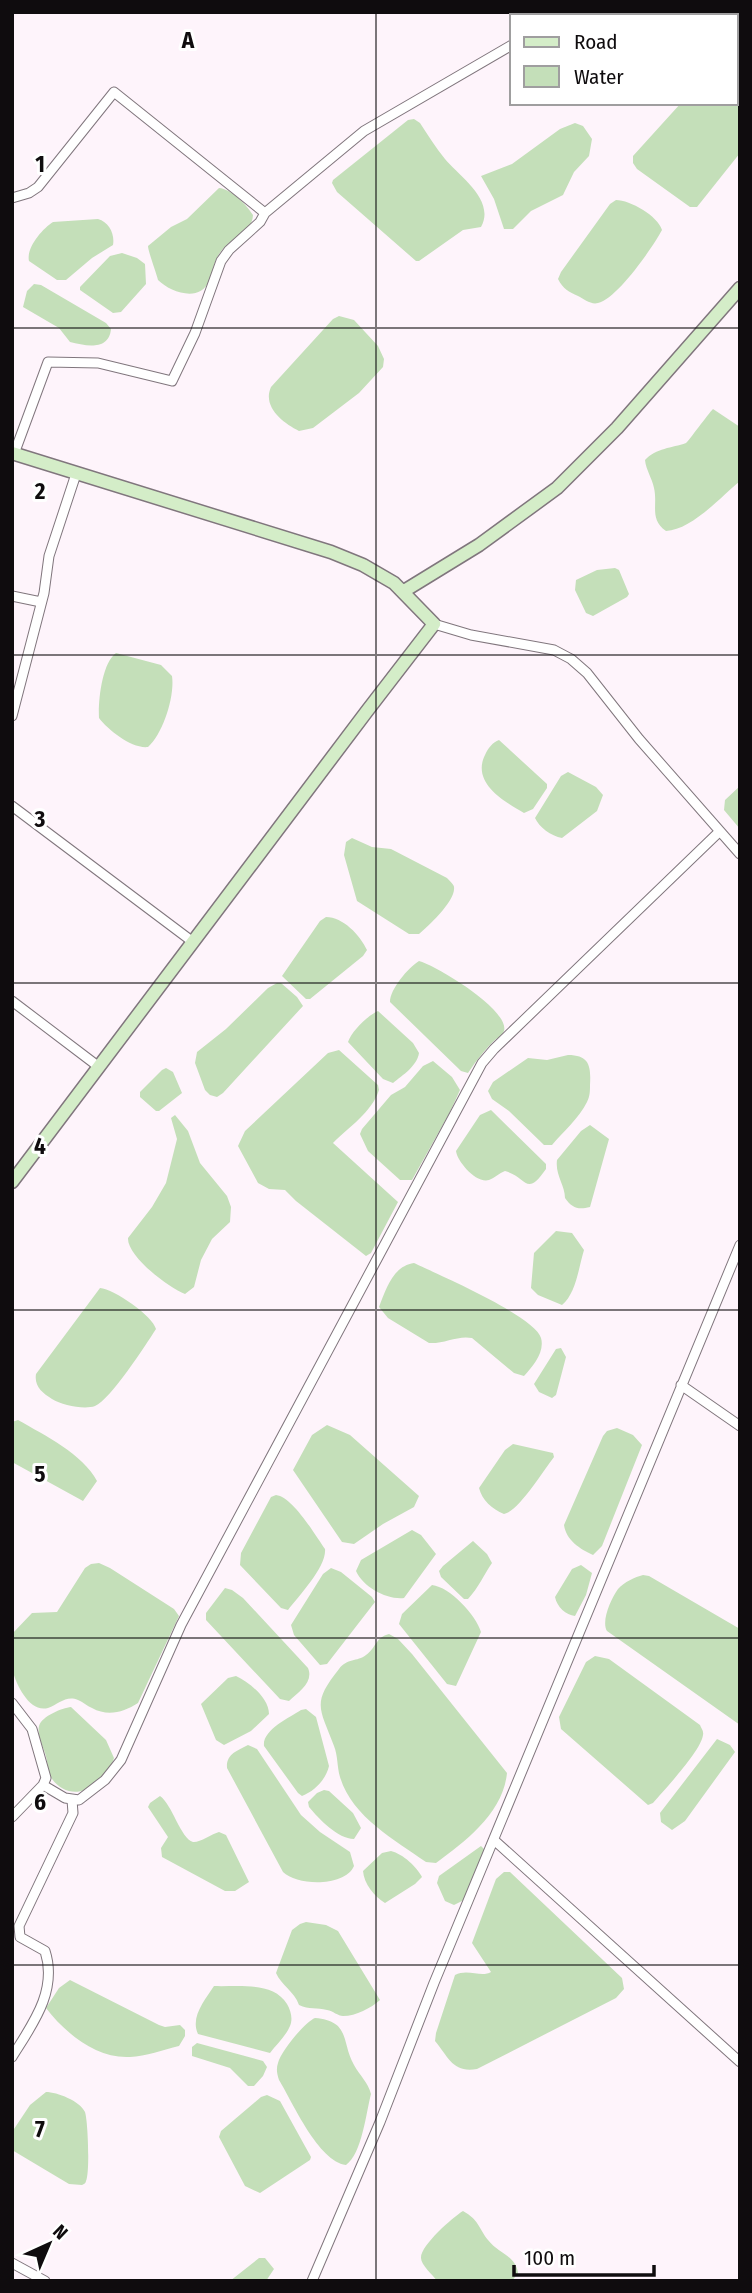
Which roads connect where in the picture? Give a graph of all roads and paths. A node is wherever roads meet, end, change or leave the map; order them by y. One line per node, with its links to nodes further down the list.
1 (510, 46): 3 (street)
2 (12, 198): 3 (street)
3 (265, 213): 5 (street)
4 (740, 288): 7 (street)
5 (13, 453): 6 (street)
6 (76, 474): 7 (street); 9 (street)
7 (404, 591): 10 (street)
8 (12, 596): 9 (street)
9 (41, 602): 11 (street)
10 (434, 624): 13 (street); 15 (street)
11 (12, 716)
12 (12, 806): 15 (street)
13 (720, 831): 14 (street); 24 (street)
14 (740, 854)
15 (193, 942): 17 (street)
16 (12, 1001): 17 (street)
17 (99, 1067): 18 (street)
18 (12, 1182)
19 (740, 1245): 20 (street)
20 (681, 1385): 21 (street); 26 (street)
21 (740, 1426)
22 (12, 1703): 23 (street)
23 (43, 1785): 24 (street); 25 (street)
24 (72, 1800): 27 (street)
25 (12, 1817)
26 (494, 1840): 28 (street); 31 (street)
27 (12, 2057)
28 (740, 2062)
29 (12, 2263): 30 (street)
30 (45, 2281)
31 (312, 2281)

